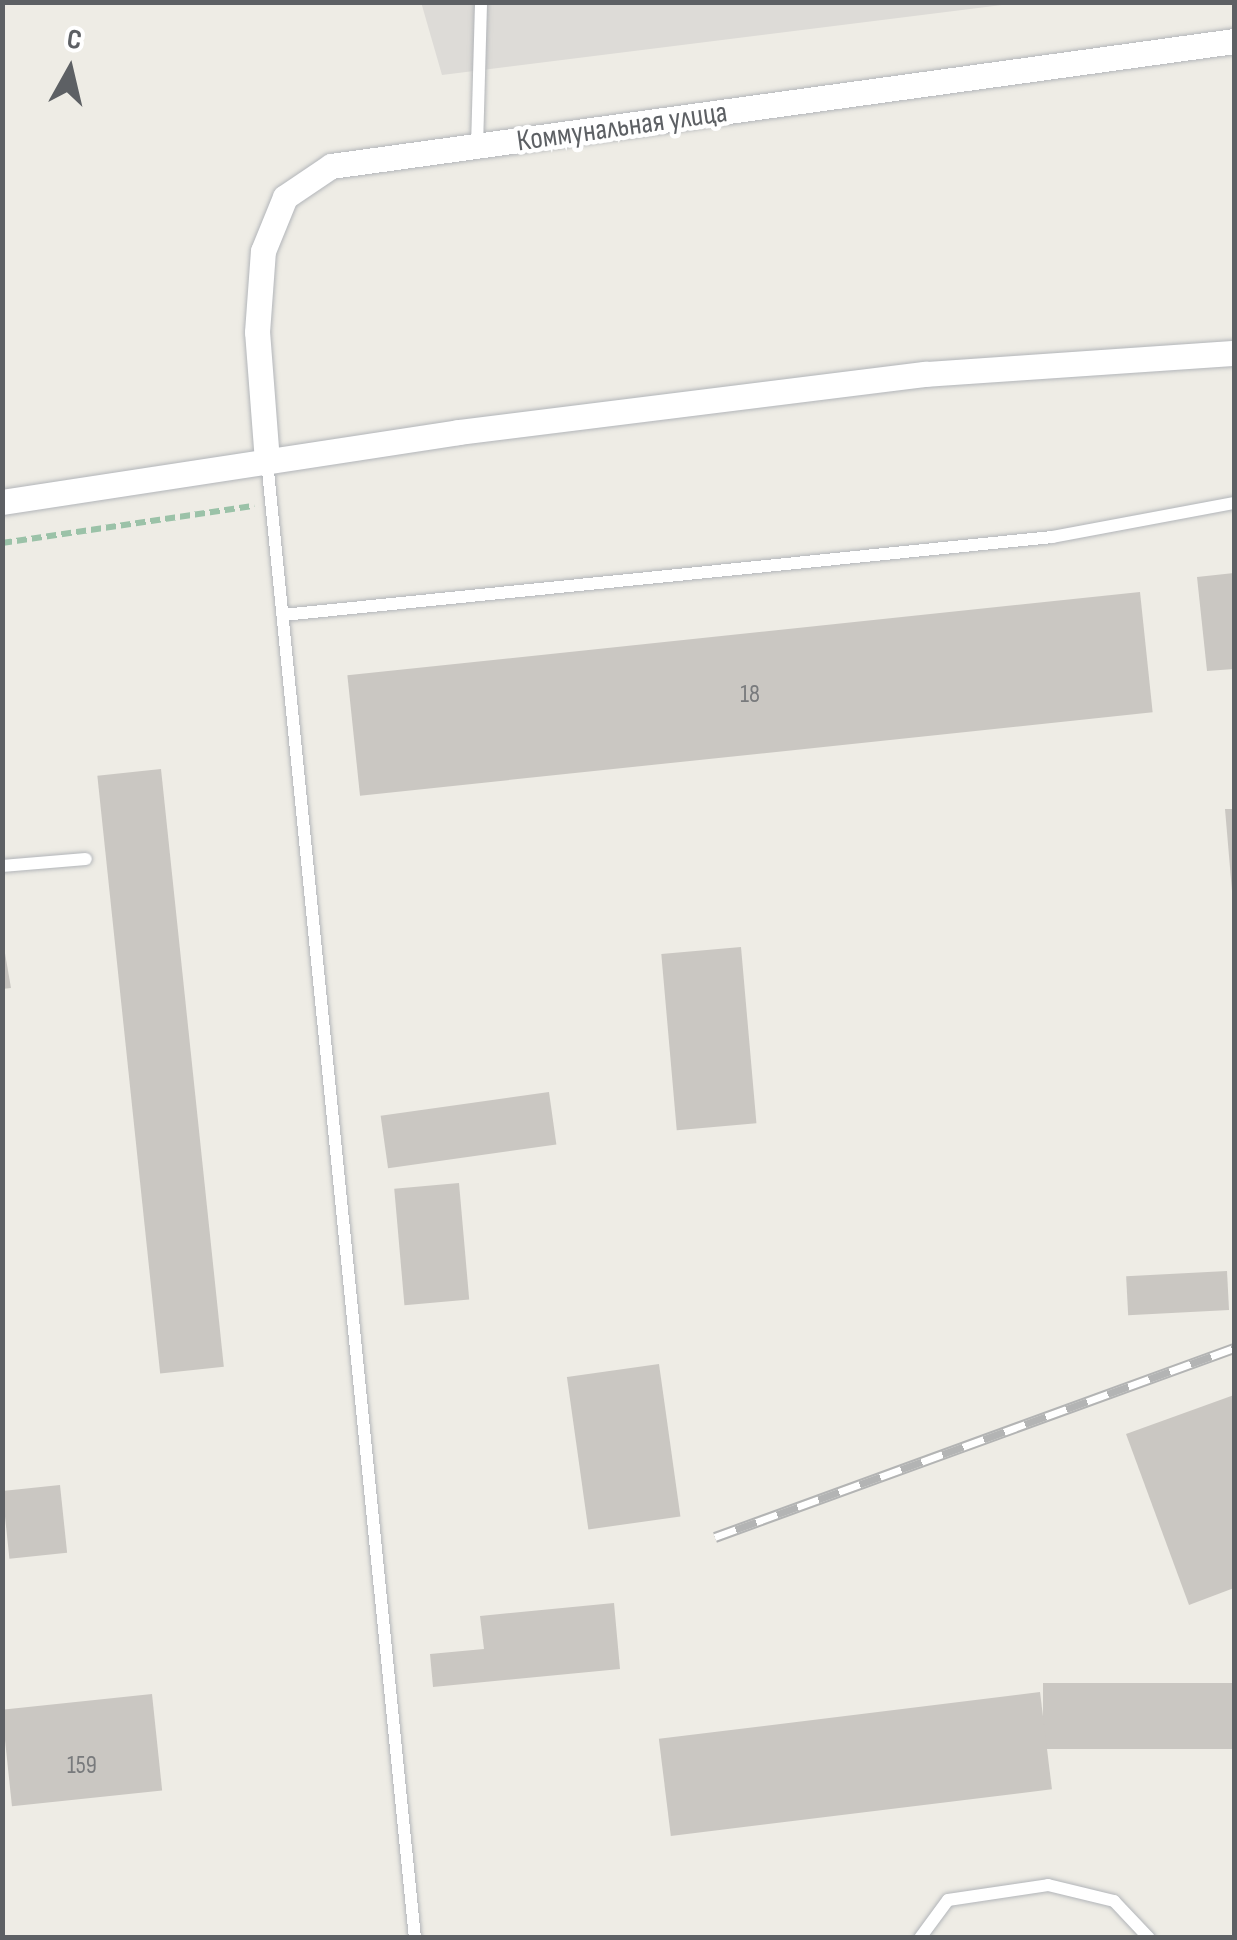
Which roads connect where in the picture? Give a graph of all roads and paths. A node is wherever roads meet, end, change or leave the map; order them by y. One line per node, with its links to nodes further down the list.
1 (481, 2): 3 (lane)
2 (1234, 41): 3 (street, Коммунальная улица)
3 (477, 148): 5 (street, Коммунальная улица)
4 (1234, 353): 5 (street)
5 (267, 461): 6 (street); 7 (lane)
6 (2, 502)
7 (271, 503): 9 (path); 10 (lane)
8 (1234, 503): 10 (lane)
9 (2, 542)
10 (283, 615): 13 (lane)
11 (86, 859): 12 (lane)
12 (2, 866)
13 (414, 1938)
14 (920, 1938): 15 (lane)
15 (1149, 1938)

